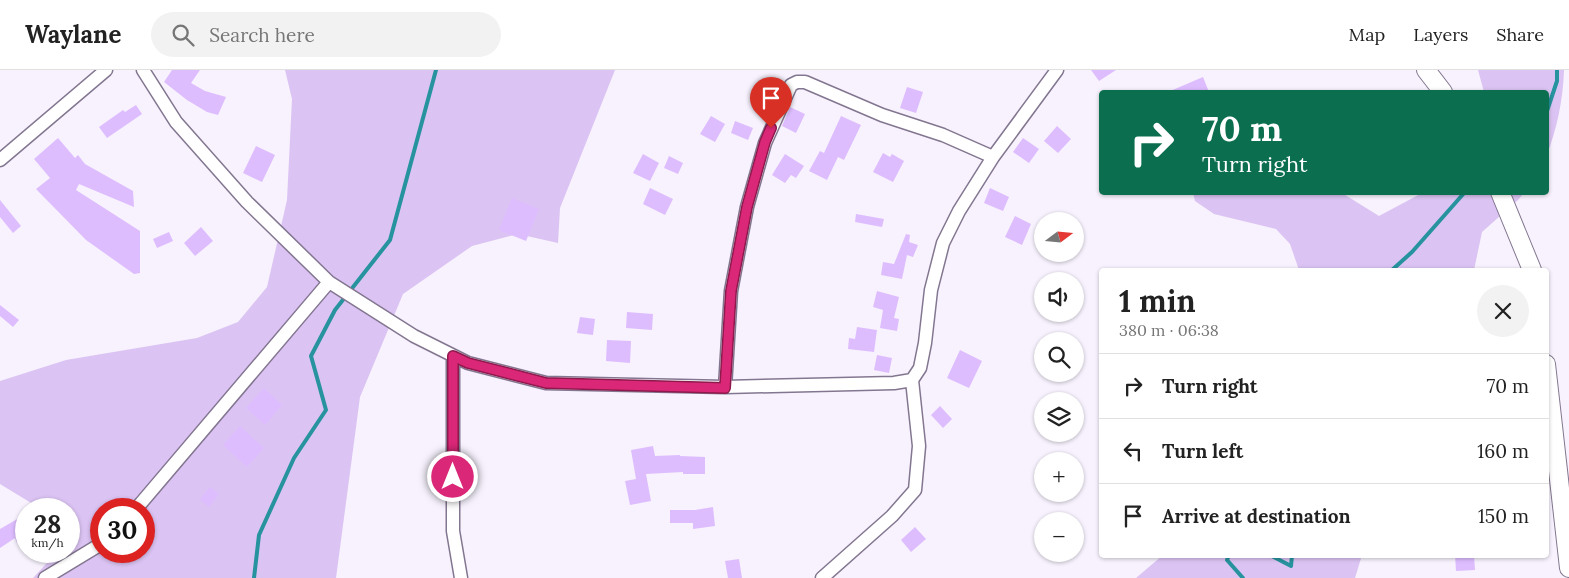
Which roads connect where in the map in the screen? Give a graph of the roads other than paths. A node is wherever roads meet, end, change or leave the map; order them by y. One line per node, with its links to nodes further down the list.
1 (106, 70): 7 (street)
2 (143, 70): 10 (street)
3 (1057, 70): 6 (street)
4 (1426, 70): 5 (street)
5 (1441, 90)
6 (993, 157): 12 (street); 13 (street)
7 (0, 160)
8 (1501, 195): 9 (street)
9 (1531, 268)
10 (329, 282): 11 (street); 15 (street)
11 (453, 356): 13 (street); 19 (street)
12 (912, 380): 13 (street); 20 (street)
13 (725, 388)
14 (1549, 391): 17 (street)
15 (145, 498)
16 (90, 551): 18 (street)
17 (1569, 568)
18 (45, 578)
19 (461, 578)
20 (822, 578)

